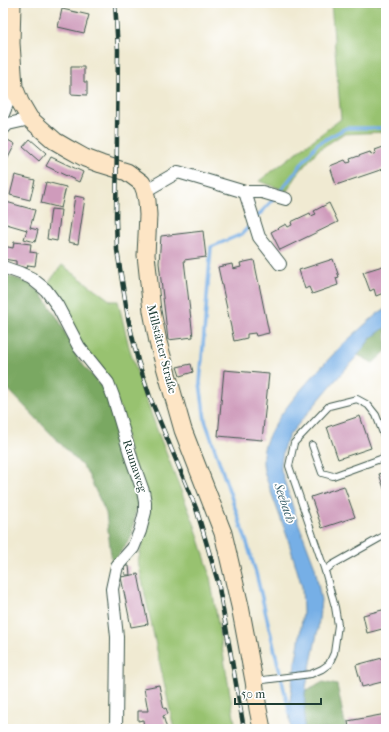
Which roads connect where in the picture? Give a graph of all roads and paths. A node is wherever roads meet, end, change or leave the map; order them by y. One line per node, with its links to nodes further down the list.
1 (12, 3): 2 (street)
2 (7, 28): 3 (street)
3 (14, 87): 4 (street); 5 (street)
4 (3, 114)
5 (30, 119): 6 (street); 7 (street)
6 (3, 129)
7 (145, 191): 8 (street); 18 (street, Millstätter Straße)
8 (245, 192): 9 (street); 10 (street)
9 (286, 199)
10 (280, 264)
11 (3, 267): 19 (street, Raunaweg)
12 (384, 427): 13 (lane); 17 (lane)
13 (386, 441)
14 (312, 445): 15 (lane)
15 (386, 454)
16 (386, 535): 17 (lane)
17 (325, 571): 18 (lane)
18 (254, 681): 20 (street, Millstätter Straße)
19 (116, 729)
20 (262, 729)

